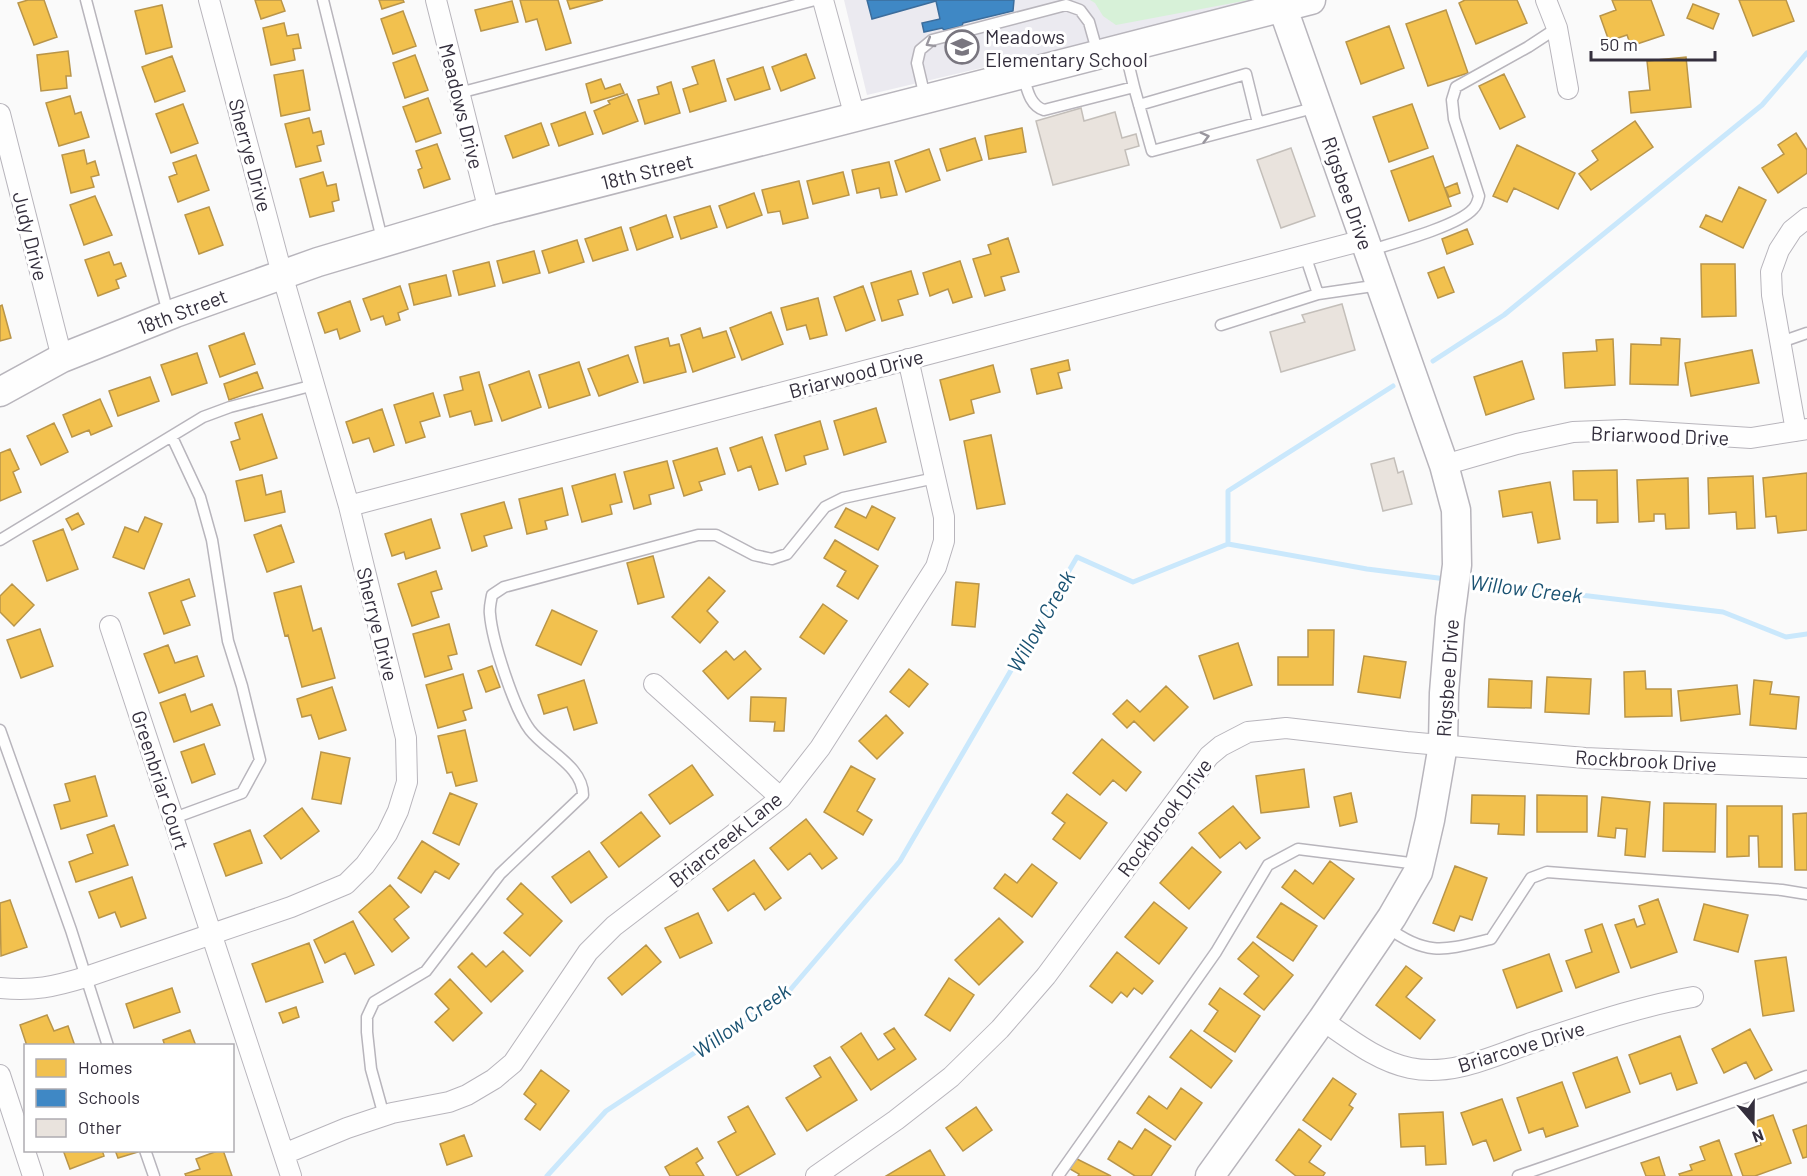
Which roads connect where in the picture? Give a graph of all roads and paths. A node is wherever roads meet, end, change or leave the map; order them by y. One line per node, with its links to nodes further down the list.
1 (86, 0): 30 (lane)
2 (209, 0): 27 (street, Sherrye Drive)
3 (323, 0): 24 (lane)
4 (436, 0): 15 (street, Meadows Drive)
5 (815, 0): 15 (lane)
6 (823, 0): 20 (street)
7 (1311, 0): 9 (street, 18th Street)
8 (1546, 0): 10 (street)
9 (1281, 4): 11 (street, 18th Street); 18 (street, Rigsbee Drive)
10 (1557, 28): 14 (street); 25 (lane)
11 (1111, 51): 12 (street, 18th Street); 13 (lane); 16 (lane, one-way to 16)
12 (1023, 74): 13 (lane); 16 (street, 18th Street)
13 (1134, 87): 17 (lane)
14 (1568, 89)
15 (459, 93): 22 (street, Meadows Drive)
16 (926, 99): 20 (street, 18th Street)
17 (1139, 105): 21 (lane, one-way to 21); 21 (lane)
18 (1317, 107): 21 (lane); 25 (street, Rigsbee Drive)
19 (0, 114): 34 (street, Judy Drive)
20 (855, 117): 22 (street, 18th Street)
21 (1258, 123)
22 (489, 211): 24 (street, 18th Street)
23 (1807, 218): 33 (street)
24 (383, 243): 27 (street, 18th Street)
25 (1366, 245): 26 (street, Briarwood Drive); 28 (street, Rigsbee Drive)
26 (1305, 255): 29 (lane); 35 (street, Briarwood Drive)
27 (282, 274): 30 (street, 18th Street); 36 (street, Sherrye Drive)
28 (1380, 285): 29 (lane); 40 (street, Rigsbee Drive)
29 (1318, 294): 31 (lane)
30 (169, 315): 34 (street, 18th Street)
31 (1221, 325)
32 (1807, 333): 33 (lane)
33 (1780, 342): 38 (street)
34 (62, 358): 37 (street, 18th Street)
35 (908, 359): 41 (street, Briarcreek Lane); 42 (street, Briarwood Drive)
36 (314, 385): 39 (lane); 42 (street, Sherrye Drive)
37 (0, 392)
38 (1802, 430): 40 (street, Briarwood Drive)
39 (172, 437): 43 (lane); 50 (lane)
40 (1444, 465): 47 (street, Rigsbee Drive)
41 (935, 478): 49 (street, Briarcreek Lane); 62 (lane)
42 (349, 506): 54 (street, Sherrye Drive)
43 (0, 540)
44 (110, 626): 50 (street, Greenbriar Court)
45 (654, 684): 49 (street)
46 (0, 730): 55 (lane)
47 (1443, 745): 48 (street, Rockbrook Drive); 51 (street, Rigsbee Drive); 67 (street, Rockbrook Drive)
48 (1807, 768)
49 (781, 798): 62 (street, Briarcreek Lane)
50 (174, 818): 54 (street, Greenbriar Court)
51 (1419, 865): 53 (street, Rigsbee Drive); 71 (lane)
52 (1807, 894): 53 (lane)
53 (1386, 926): 58 (street, Rigsbee Drive)
54 (213, 934): 55 (street, Sherrye Drive); 66 (street, Greenbriar Court)
55 (86, 977): 56 (street, Sherrye Drive); 59 (lane)
56 (0, 988)
57 (1694, 997): 58 (street, Briarcove Drive)
58 (1322, 1020): 72 (street, Rigsbee Drive)
59 (107, 1044)
60 (0, 1075): 63 (street)
61 (1807, 1077): 73 (lane)
62 (384, 1116): 66 (street, Briarcreek Lane)
63 (24, 1148)
64 (25, 1152): 68 (street)
65 (146, 1152): 69 (lane)
66 (284, 1154): 70 (street, Greenbriar Court)
67 (826, 1173)
68 (33, 1176)
69 (154, 1176)
70 (291, 1176)
71 (1058, 1176)
72 (1210, 1176)
73 (1518, 1176)

